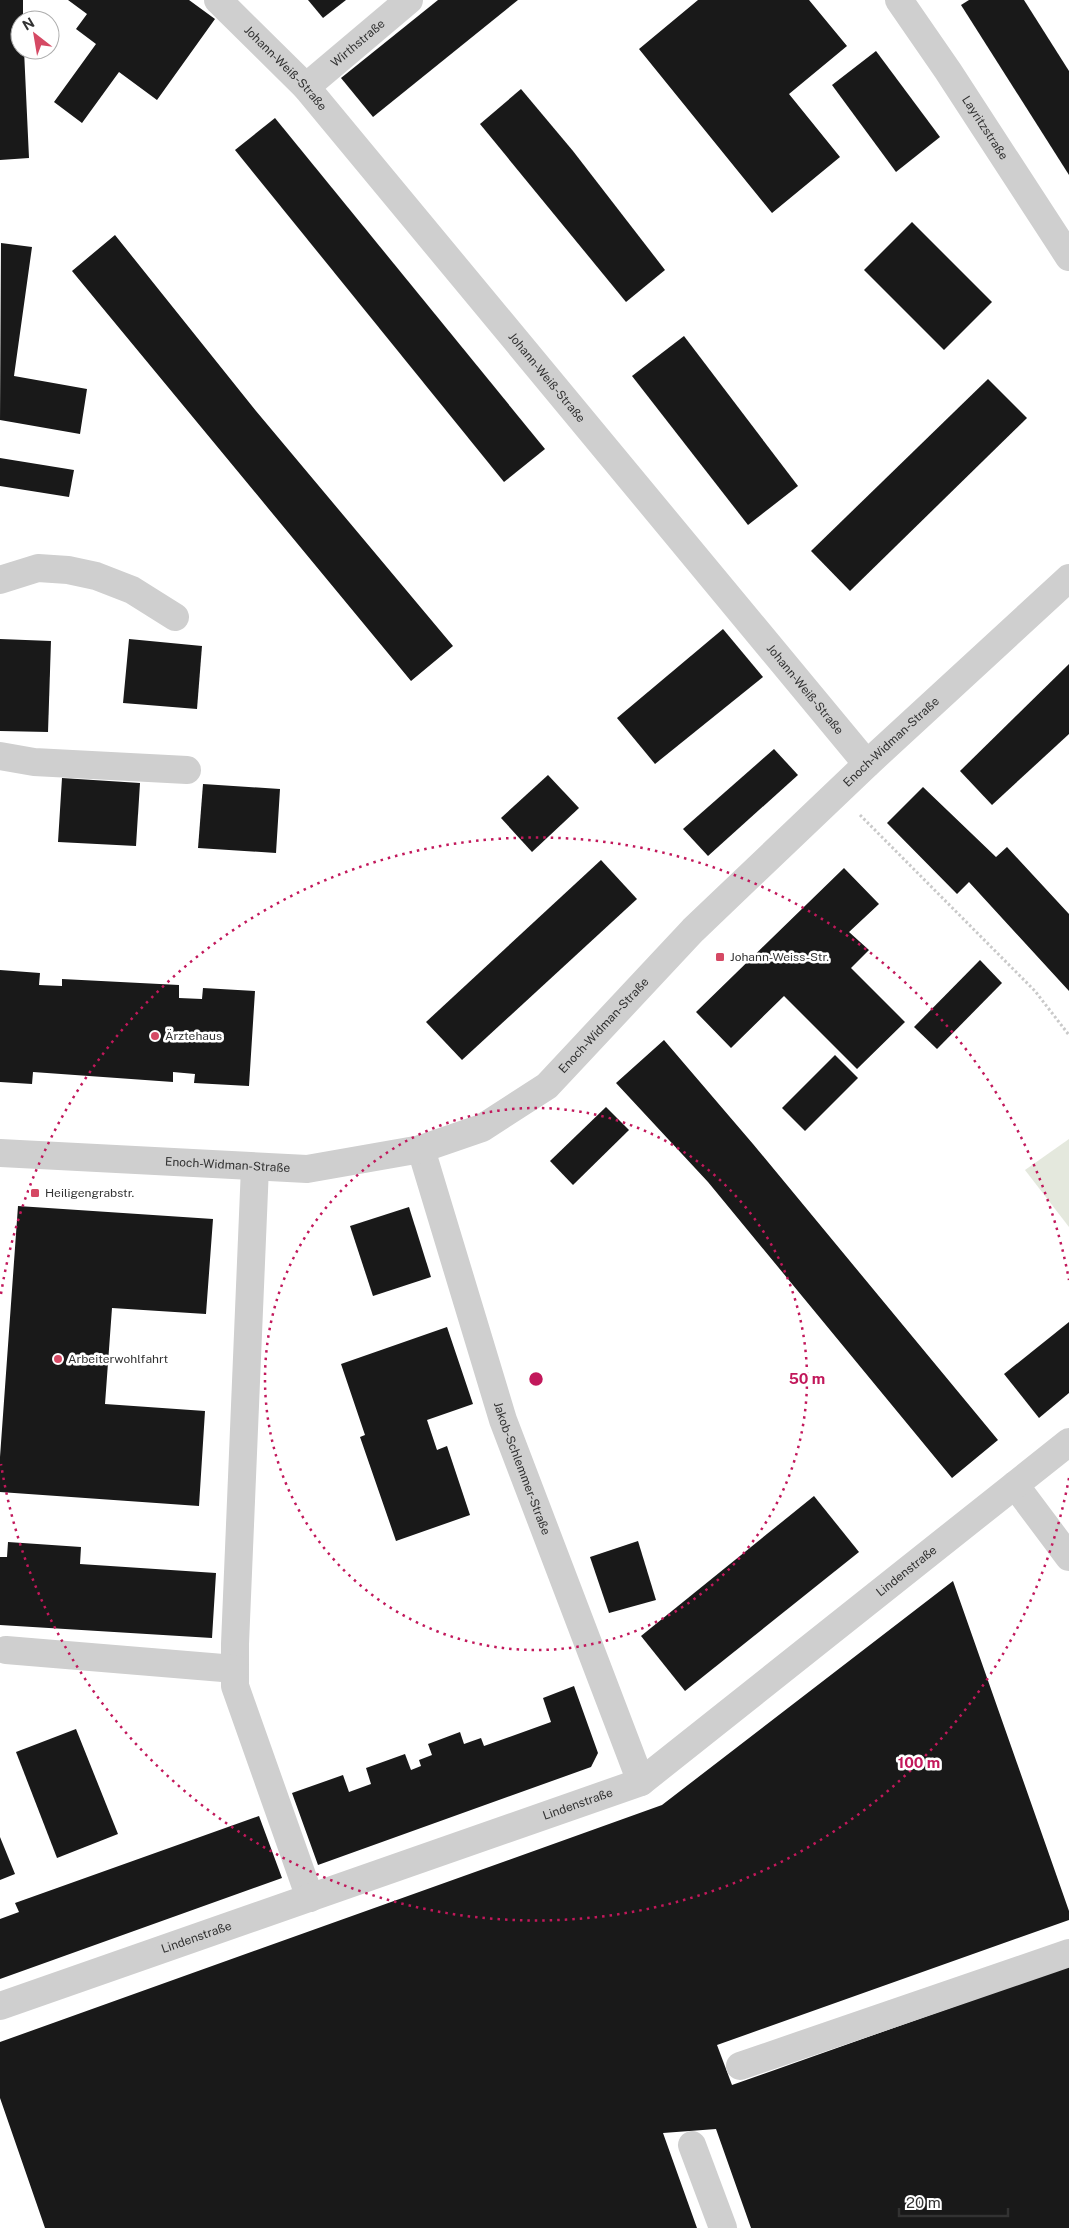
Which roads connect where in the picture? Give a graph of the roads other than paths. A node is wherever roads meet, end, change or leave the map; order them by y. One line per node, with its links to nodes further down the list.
1 (218, 0): 4 (street, Johann-Weiß-Straße)
2 (409, 0): 4 (street, Wirthstraße)
3 (899, 0): 5 (street, Layritzstraße)
4 (306, 88): 10 (street, Johann-Weiß-Straße)
5 (1069, 257)
6 (1069, 578): 10 (street, Enoch-Widman-Straße)
7 (0, 580): 8 (street)
8 (175, 617)
9 (0, 756): 11 (street)
10 (867, 764): 12 (street, Enoch-Widman-Straße)
11 (187, 770)
12 (422, 1149): 14 (street, Enoch-Widman-Straße); 20 (street, Jakob-Schlemmer-Straße)
13 (0, 1152): 14 (street, Enoch-Widman-Straße)
14 (255, 1167): 19 (street)
15 (1069, 1442): 16 (street, Lindenstraße)
16 (1014, 1485): 17 (street); 20 (street, Lindenstraße)
17 (1069, 1557)
18 (6, 1650): 19 (street)
19 (235, 1669): 21 (street)
20 (641, 1782): 21 (street, Lindenstraße)
21 (310, 1898): 23 (street, Lindenstraße)
22 (1069, 1952): 24 (street)
23 (0, 2006)
24 (740, 2066)
25 (692, 2146): 26 (street)
26 (723, 2228)

